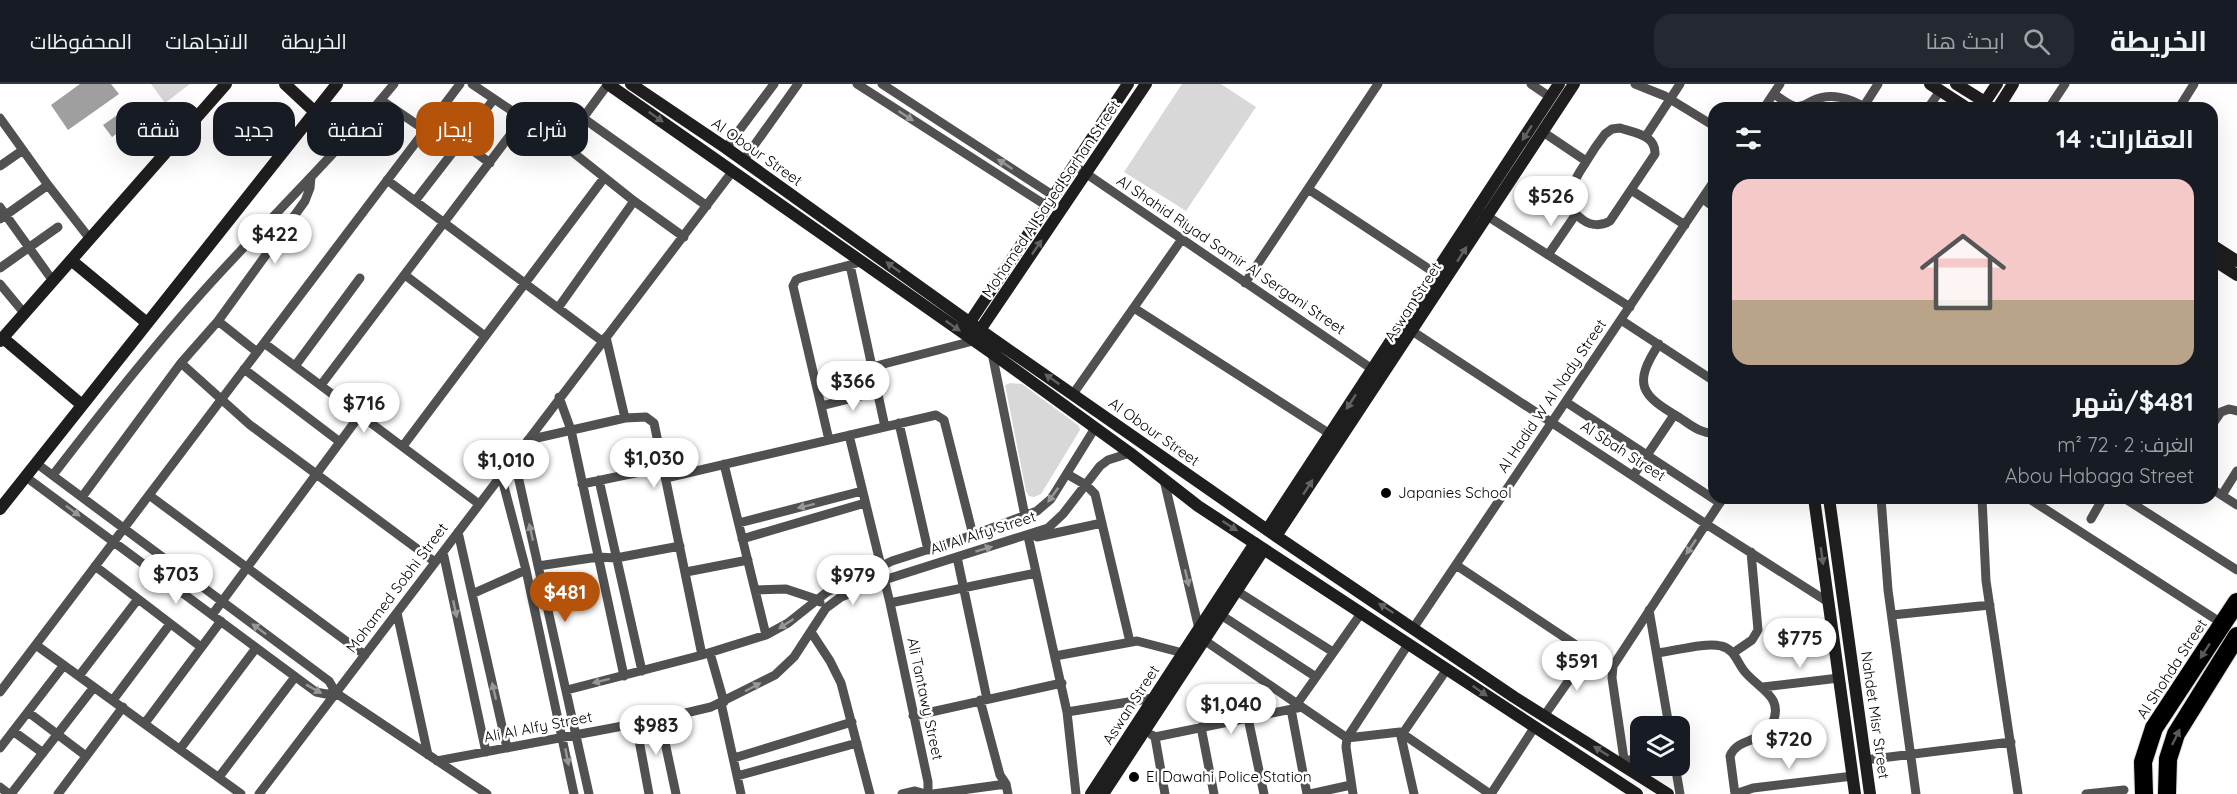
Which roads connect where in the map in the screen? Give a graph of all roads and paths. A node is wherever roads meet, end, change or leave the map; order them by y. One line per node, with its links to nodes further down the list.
1 (226, 84): 97 (street)
2 (285, 84): 50 (street)
3 (337, 84): 35 (street)
4 (394, 84): 34 (street)
5 (460, 84): 36 (street)
6 (472, 84): 32 (street)
7 (608, 84): 29 (street, Al Obour Street); 52 (street)
8 (631, 84): 62 (street, Al Obour Street)
9 (774, 84): 62 (street)
10 (798, 84): 67 (street)
11 (857, 84): 84 (street, one-way to 84)
12 (882, 84): 84 (street, one-way to 12)
13 (1128, 84): 71 (street, Mohamed Al Sayed Sarhan Street)
14 (1146, 84): 73 (street, Mohamed Al Sayed Sarhan Street)
15 (1378, 84): 78 (street)
16 (1531, 84): 31 (street)
17 (1559, 84): 31 (street, Aswan Street)
18 (1574, 84): 58 (street, Aswan Street)
19 (1635, 84): 33 (street)
20 (1680, 84): 33 (street)
21 (1780, 84): 30 (street)
22 (1878, 84): 42 (street)
23 (1956, 84): 45 (street)
24 (1997, 84): 46 (street)
25 (2013, 84): 47 (street)
26 (2065, 84): 48 (street)
27 (2194, 84): 49 (street)
28 (1935, 87): 43 (street); 44 (street)
29 (621, 88): 72 (street, Al Obour Street, one-way to 72)
30 (1774, 94): 38 (street); 39 (street)
31 (1550, 97): 87 (street, Aswan Street, one-way to 87)
32 (494, 99): 37 (street); 51 (street)
33 (1670, 99): 56 (street); 59 (street)
34 (381, 100): 57 (street); 74 (street)
35 (323, 102)
36 (446, 102)
37 (492, 102)
38 (1768, 102)
39 (1786, 102)
40 (1810, 102): 41 (street)
41 (1856, 102)
42 (1868, 102)
43 (1930, 102)
44 (1958, 102)
45 (1979, 102)
46 (1985, 102)
47 (2002, 102)
48 (2053, 102)
49 (2183, 102)
50 (307, 105)
51 (506, 107)
52 (588, 111)
53 (0, 118): 63 (street)
54 (307, 122): 123 (street)
55 (588, 122): 86 (street)
56 (1708, 122)
57 (416, 124)
58 (1543, 132): 68 (street); 87 (street, Aswan Street)
59 (1646, 136): 68 (street); 79 (street)
60 (506, 141): 69 (street)
61 (416, 142): 76 (street)
62 (726, 148): 67 (street, Al Obour Street)
63 (23, 150): 70 (street); 77 (street)
64 (450, 156): 82 (street)
65 (481, 156): 69 (street)
66 (577, 156): 75 (street)
67 (743, 161): 90 (street, Al Obour Street)
68 (1586, 161): 89 (street)
69 (490, 163): 91 (street)
70 (0, 166)
71 (1074, 166): 73 (street, Al Shahid Riyad Samir Al Sergani Street); 84 (street, Mohamed Al Sayed Sarhan Street)
72 (732, 172): 86 (street, Mohamed Sobhi Street); 94 (street, Al Obour Street)
73 (1087, 174): 98 (street, Al Shahid Riyad Samir Al Sergani Street); 125 (street, Mohamed Al Sayed Sarhan Street, one-way to 73)
74 (311, 177): 121 (street); 174 (street)
75 (604, 178): 83 (street); 113 (street)
76 (387, 180): 82 (street); 129 (street)
77 (48, 185): 88 (street); 97 (street)
78 (1308, 189): 108 (street); 114 (street)
79 (1631, 190): 89 (street); 92 (street)
80 (1708, 191): 81 (street, Al Hadid W Al Nady Street)
81 (1703, 199): 85 (street); 92 (street, Al Hadid W Al Nady Street)
82 (415, 201): 91 (street)
83 (634, 201): 95 (street); 117 (street)
84 (1050, 201): 122 (street, Mohamed Al Sayed Sarhan Street)
85 (1708, 203)
86 (707, 206): 95 (street, Mohamed Sobhi Street)
87 (1482, 213): 102 (street); 108 (street, Aswan Street); 124 (street, Aswan Street, one-way to 87)
88 (2, 214): 99 (street)
89 (1576, 214): 102 (street)
90 (826, 219): 94 (street); 96 (street, Al Obour Street)
91 (445, 223): 109 (street); 113 (street)
92 (1685, 225): 116 (street, Al Hadid W Al Nady Street)
93 (58, 227): 99 (street)
94 (819, 233): 100 (street, Al Obour Street)
95 (684, 237): 127 (street, Mohamed Sobhi Street)
96 (852, 237): 100 (street); 122 (street, Al Obour Street, one-way to 96)
97 (90, 239): 103 (street)
98 (1182, 239): 114 (street, Al Shahid Riyad Samir Al Sergani Street); 118 (street)
99 (28, 248): 107 (street); 112 (street)
100 (841, 249): 105 (street, Al Obour Street)
101 (2218, 249): 104 (street)
102 (1548, 255): 116 (street)
103 (71, 260): 112 (street); 123 (street)
104 (2237, 261)
105 (855, 263): 125 (street, Al Obour Street, one-way to 125); 135 (street); 146 (street)
106 (2218, 263): 110 (street)
107 (0, 268)
108 (1435, 273): 124 (street, Aswan Street)
109 (405, 275): 126 (street); 139 (street)
110 (2237, 275)
111 (360, 278): 134 (street)
112 (53, 281): 119 (street)
113 (525, 283): 117 (street); 126 (street)
114 (1245, 283): 137 (street, Al Shahid Riyad Samir Al Sergani Street)
115 (0, 284): 119 (street)
116 (1630, 307): 120 (street, Al Hadid W Al Nady Street)
117 (558, 308): 127 (street)
118 (1134, 308): 141 (street); 158 (street)
119 (24, 314): 128 (street)
120 (1621, 320): 130 (street); 144 (street, Al Hadid W Al Nady Street)
121 (218, 321): 131 (street); 133 (street)
122 (970, 322): 125 (street, Al Obour Street)
123 (147, 323): 145 (street)
124 (1407, 327): 137 (street, Aswan Street); 153 (street, Al Sbah Street); 210 (street, Aswan Street, one-way to 124)
125 (977, 335): 132 (street, Al Obour Street); 135 (street); 141 (street, Al Obour Street, one-way to 125)
126 (485, 336): 163 (street)
127 (604, 339): 142 (street, Mohamed Sobhi Street); 151 (street)
128 (1, 340): 145 (street)
129 (264, 343): 131 (street); 134 (street)
130 (1659, 344): 138 (street); 149 (street)
131 (257, 352): 136 (street)
132 (992, 353): 155 (street, Al Obour Street); 203 (street)
133 (181, 363): 143 (street); 189 (street)
134 (295, 366): 139 (street)
135 (872, 367): 140 (street)
136 (244, 369): 143 (street); 162 (street)
137 (1372, 369): 158 (street, Aswan Street, one-way to 158)
138 (1708, 377)
139 (321, 386): 148 (street)
140 (877, 392): 146 (street); 154 (street)
141 (1072, 394): 169 (street, Al Obour Street)
142 (559, 397): 156 (street); 160 (street, Mohamed Sobhi Street)
143 (222, 398): 172 (street); 187 (street)
144 (1566, 402): 153 (street, Al Hadid W Al Nady Street); 165 (street)
145 (82, 405): 167 (street)
146 (821, 406): 161 (street)
147 (2237, 411): 150 (street)
148 (360, 415): 162 (street); 163 (street)
149 (1674, 415): 157 (street); 165 (street)
150 (2218, 416)
151 (625, 418): 156 (street); 170 (street)
152 (899, 423): 154 (street); 211 (street); 217 (street)
153 (1552, 423): 176 (street, Al Sbah Street); 225 (street, Al Hadid W Al Nady Street)
154 (885, 427): 159 (street)
155 (1095, 428): 164 (street, Al Obour Street); 173 (street, Ali Al Alfy Street)
156 (571, 430): 160 (street); 181 (street)
157 (1708, 432)
158 (1330, 434): 210 (street, Aswan Street)
159 (849, 435): 161 (street); 184 (street, Ali Tantawy Street)
160 (528, 440): 166 (street, Mohamed Sobhi Street)
161 (829, 440): 168 (street)
162 (340, 442): 172 (street)
163 (403, 446): 191 (street)
164 (1130, 453): 179 (street, Al Obour Street); 182 (street, Ali Al Alfy Street)
165 (1647, 455): 176 (street); 185 (street)
166 (514, 458): 175 (street, Mohamed Sobhi Street); 227 (street, one-way to 166)
167 (36, 463): 174 (street); 177 (street)
168 (724, 464): 178 (street); 205 (street)
169 (1174, 464): 179 (street); 183 (street, Al Obour Street)
170 (664, 467): 178 (street); 180 (street)
171 (2237, 471): 188 (street)
172 (317, 474): 224 (street); 228 (street)
173 (1067, 474): 182 (street); 203 (street, Ali Al Alfy Street, one-way to 203)
174 (53, 475): 189 (street)
175 (501, 475): 191 (street, Mohamed Sobhi Street); 230 (street)
176 (1633, 476): 207 (street, Al Sbah Street)
177 (26, 477): 202 (street); 214 (street, one-way to 214)
178 (666, 478): 215 (street)
179 (1163, 479): 201 (street, Al Obour Street); 259 (street, one-way to 259)
180 (599, 480): 181 (street); 222 (street)
181 (582, 484): 220 (street)
182 (1086, 485): 206 (street); 212 (street, Ali Al Alfy Street)
183 (1210, 489): 201 (street); 210 (street, Al Obour Street)
184 (862, 491): 190 (street, Ali Tantawy Street); 205 (street, one-way to 205)
185 (1708, 492)
186 (2218, 493): 188 (street)
187 (149, 495): 208 (street); 228 (street)
188 (2222, 495): 200 (street)
189 (82, 497): 208 (street)
190 (865, 503): 213 (street); 229 (street, Ali Tantawy Street)
191 (479, 504): 209 (street, Mohamed Sobhi Street)
192 (1719, 504): 207 (street)
193 (1815, 504): 242 (street, Nahdet Misr Street, one-way to 242)
194 (1830, 504): 327 (street, Nahdet Misr Street)
195 (1882, 504): 252 (street)
196 (1982, 504): 245 (street)
197 (2040, 504): 255 (street)
198 (2100, 504): 204 (street)
199 (2133, 504): 231 (street)
200 (2237, 505)
201 (1198, 506): 216 (street, Al Obour Street, one-way to 216)
202 (0, 509)
203 (1025, 516): 211 (street, Ali Al Alfy Street)
204 (2091, 519)
205 (738, 523): 213 (street)
206 (1102, 523): 212 (street); 261 (street)
207 (1706, 524): 219 (street, Al Sbah Street); 247 (street, one-way to 247)
208 (123, 529): 214 (street); 241 (street)
209 (458, 532): 218 (street, Mohamed Sobhi Street); 238 (street)
210 (1272, 533): 256 (street, Al Obour Street, one-way to 210)
211 (973, 536): 217 (street, Ali Al Alfy Street)
212 (1029, 537): 221 (street, Ali Al Alfy Street, one-way to 212); 233 (street)
213 (742, 539): 223 (street)
214 (113, 542): 226 (street); 250 (street)
215 (680, 546): 222 (street); 232 (street)
216 (1260, 546): 237 (street, Aswan Street); 248 (street, Al Obour Street); 259 (street, Aswan Street)
217 (928, 550): 229 (street, Ali Al Alfy Street)
218 (443, 552): 224 (street, Mohamed Sobhi Street); 321 (street, one-way to 321)
219 (1750, 552): 242 (street, Al Sbah Street); 271 (street)
220 (598, 557): 222 (street); 227 (street); 281 (street)
221 (957, 557): 234 (street, Ali Al Alfy Street); 235 (street)
222 (616, 558): 279 (street)
223 (748, 560): 232 (street); 236 (street)
224 (435, 562): 249 (street, Mohamed Sobhi Street)
225 (1456, 565): 256 (street, Al Hadid W Al Nady Street); 269 (street)
226 (95, 566): 239 (street); 263 (street)
227 (538, 566): 288 (street)
228 (247, 567): 241 (street); 273 (street)
229 (881, 567): 234 (street, Ali Tantawy Street); 240 (street, Ali Al Alfy Street)
230 (526, 570): 238 (street); 314 (street)
231 (2237, 570)
232 (686, 572): 272 (street)
233 (1036, 573): 235 (street); 274 (street)
234 (884, 580): 244 (street, Ali Tantawy Street); 246 (street, Ali Al Alfy Street)
235 (964, 588): 244 (street); 293 (street)
236 (755, 590): 240 (street); 258 (street)
237 (1237, 591): 251 (street, Aswan Street); 267 (street)
238 (472, 594): 319 (street, one-way to 238)
239 (138, 599): 254 (street); 280 (street)
240 (816, 599): 246 (street); 258 (street, Ali Al Alfy Street, one-way to 258)
241 (221, 601): 250 (street); 290 (street, one-way to 241)
242 (1828, 602): 284 (street, Nahdet Misr Street)
243 (2237, 602): 255 (highway, Al Shohda Street)
244 (890, 603): 299 (street, Ali Tantawy Street)
245 (1990, 604): 252 (street); 317 (street)
246 (826, 608): 257 (street, Ali Al Alfy Street)
247 (1649, 609): 270 (street); 278 (street)
248 (1362, 612): 262 (street, Al Obour Street); 267 (street)
249 (397, 613): 273 (street, Mohamed Sobhi Street); 323 (street)
250 (212, 615): 253 (street)
251 (1221, 615): 259 (street, Aswan Street); 282 (street)
252 (1892, 615): 324 (street)
253 (220, 621): 264 (street); 266 (street)
254 (171, 624): 264 (street); 292 (street)
255 (2223, 624): 332 (highway, Al Shohda Street, one-way to 332)
256 (1414, 627): 265 (street, Al Obour Street)
257 (811, 632): 294 (street, Ali Al Alfy Street, one-way to 257); 304 (street)
258 (766, 635): 272 (street, Ali Al Alfy Street)
259 (1202, 635): 268 (street, Aswan Street); 296 (street); 310 (street, Aswan Street)
260 (2237, 636): 331 (highway, one-way to 260)
261 (1130, 642): 268 (street); 274 (street)
262 (1409, 643): 275 (street, Al Obour Street); 315 (street)
263 (36, 645): 276 (street); 289 (street)
264 (201, 647): 305 (street)
265 (1442, 647): 275 (street); 300 (street, Al Obour Street)
266 (256, 648): 283 (street); 320 (street)
267 (1334, 652): 282 (street)
268 (1183, 653): 291 (street, Aswan Street)
269 (1588, 653): 278 (street); 300 (street)
270 (1657, 653): 271 (street); 301 (street)
271 (1733, 653): 287 (street)
272 (706, 654): 279 (street, Ali Al Alfy Street); 294 (street)
273 (365, 655): 290 (street, Mohamed Sobhi Street)
274 (1055, 656): 285 (street)
275 (1433, 659): 277 (street, Al Obour Street)
276 (64, 665): 280 (street); 297 (street)
277 (1447, 669): 308 (street, Al Obour Street, one-way to 308); 311 (street)
278 (1612, 669): 330 (street)
279 (642, 671): 281 (street, Ali Al Alfy Street)
280 (79, 676): 286 (street)
281 (624, 676): 288 (street, Ali Al Alfy Street, one-way to 288)
282 (1316, 676): 296 (street)
283 (295, 677): 290 (street, one-way to 290); 336 (street)
284 (1839, 678): 287 (street); 335 (street, Nahdet Misr Street)
285 (1062, 683): 293 (street); 298 (street)
286 (94, 687): 292 (street); 312 (street)
287 (1763, 687): 343 (street)
288 (567, 690): 313 (street)
289 (0, 692)
290 (336, 693): 323 (street); 347 (street, Mohamed Sobhi Street)
291 (1153, 698): 298 (street); 359 (street, Aswan Street)
292 (113, 700): 295 (street)
293 (984, 700): 299 (street); 339 (street)
294 (723, 703): 303 (street, Ali Al Alfy Street); 326 (street)
295 (123, 707): 305 (street); 325 (street)
296 (1296, 707): 302 (street); 315 (street); 364 (street)
297 (28, 712): 309 (street); 312 (street)
298 (1067, 712): 358 (street)
299 (913, 716): 356 (street, Ali Tantawy Street)
300 (1544, 716): 330 (street, Al Obour Street, one-way to 300)
301 (1667, 716)
302 (1248, 718): 307 (street); 363 (street)
303 (660, 719): 306 (street, Ali Al Alfy Street); 352 (street)
304 (852, 722): 316 (street); 326 (street)
305 (145, 723): 320 (street)
306 (636, 724): 313 (street, Ali Al Alfy Street); 351 (street)
307 (1201, 727): 310 (street); 362 (street)
308 (1534, 728): 342 (street, Al Obour Street); 366 (street)
309 (13, 731): 318 (street); 322 (street)
310 (1150, 733): 360 (street, Aswan Street); 361 (street)
311 (1402, 733): 315 (street); 365 (street); 366 (street)
312 (57, 734): 322 (street); 325 (street)
313 (576, 735): 314 (street, Ali Al Alfy Street); 350 (street)
314 (563, 737): 319 (street, Ali Al Alfy Street); 349 (street, one-way to 349)
315 (1347, 738): 340 (street)
316 (857, 742): 333 (street); 354 (street)
317 (2011, 742): 324 (street); 373 (street)
318 (0, 748)
319 (507, 748): 321 (street, Ali Al Alfy Street)
320 (180, 749): 336 (street)
321 (486, 752): 328 (street, Ali Al Alfy Street)
322 (43, 753): 344 (street)
323 (428, 755): 328 (street)
324 (1911, 755): 327 (street); 372 (street)
325 (86, 756): 345 (street)
326 (734, 758): 333 (street)
327 (1865, 760): 371 (street, Nahdet Misr Street)
328 (437, 761): 348 (street)
329 (1630, 761): 330 (street)
330 (1625, 763): 367 (street, Al Obour Street)
331 (2167, 772): 332 (highway); 376 (highway)
332 (2143, 774): 375 (highway, Al Shohda Street)
333 (737, 776): 353 (street)
334 (1677, 776): 368 (street)
335 (1853, 776): 337 (street); 370 (street, Nahdet Misr Street)
336 (219, 777): 346 (street)
337 (1803, 782): 343 (street); 369 (street)
338 (0, 787): 344 (street)
339 (1007, 789): 357 (street)
340 (1352, 790): 364 (street)
341 (2124, 790): 374 (street)
342 (1635, 793)
343 (1740, 793)
344 (10, 794)
345 (58, 794)
346 (241, 794)
347 (259, 794)
348 (487, 794)
349 (574, 794)
350 (589, 794)
351 (649, 794)
352 (676, 794)
353 (741, 794)
354 (870, 794)
355 (903, 794): 356 (street)
356 (927, 794)
357 (933, 794)
358 (1076, 794)
359 (1091, 794)
360 (1103, 794)
361 (1165, 794)
362 (1214, 794)
363 (1264, 794)
364 (1308, 794)
365 (1414, 794)
366 (1490, 794)
367 (1668, 794)
368 (1680, 794)
369 (1804, 794)
370 (1855, 794)
371 (1870, 794)
372 (1916, 794)
373 (2019, 794)
374 (2086, 794)
375 (2144, 794)
376 (2168, 794)

